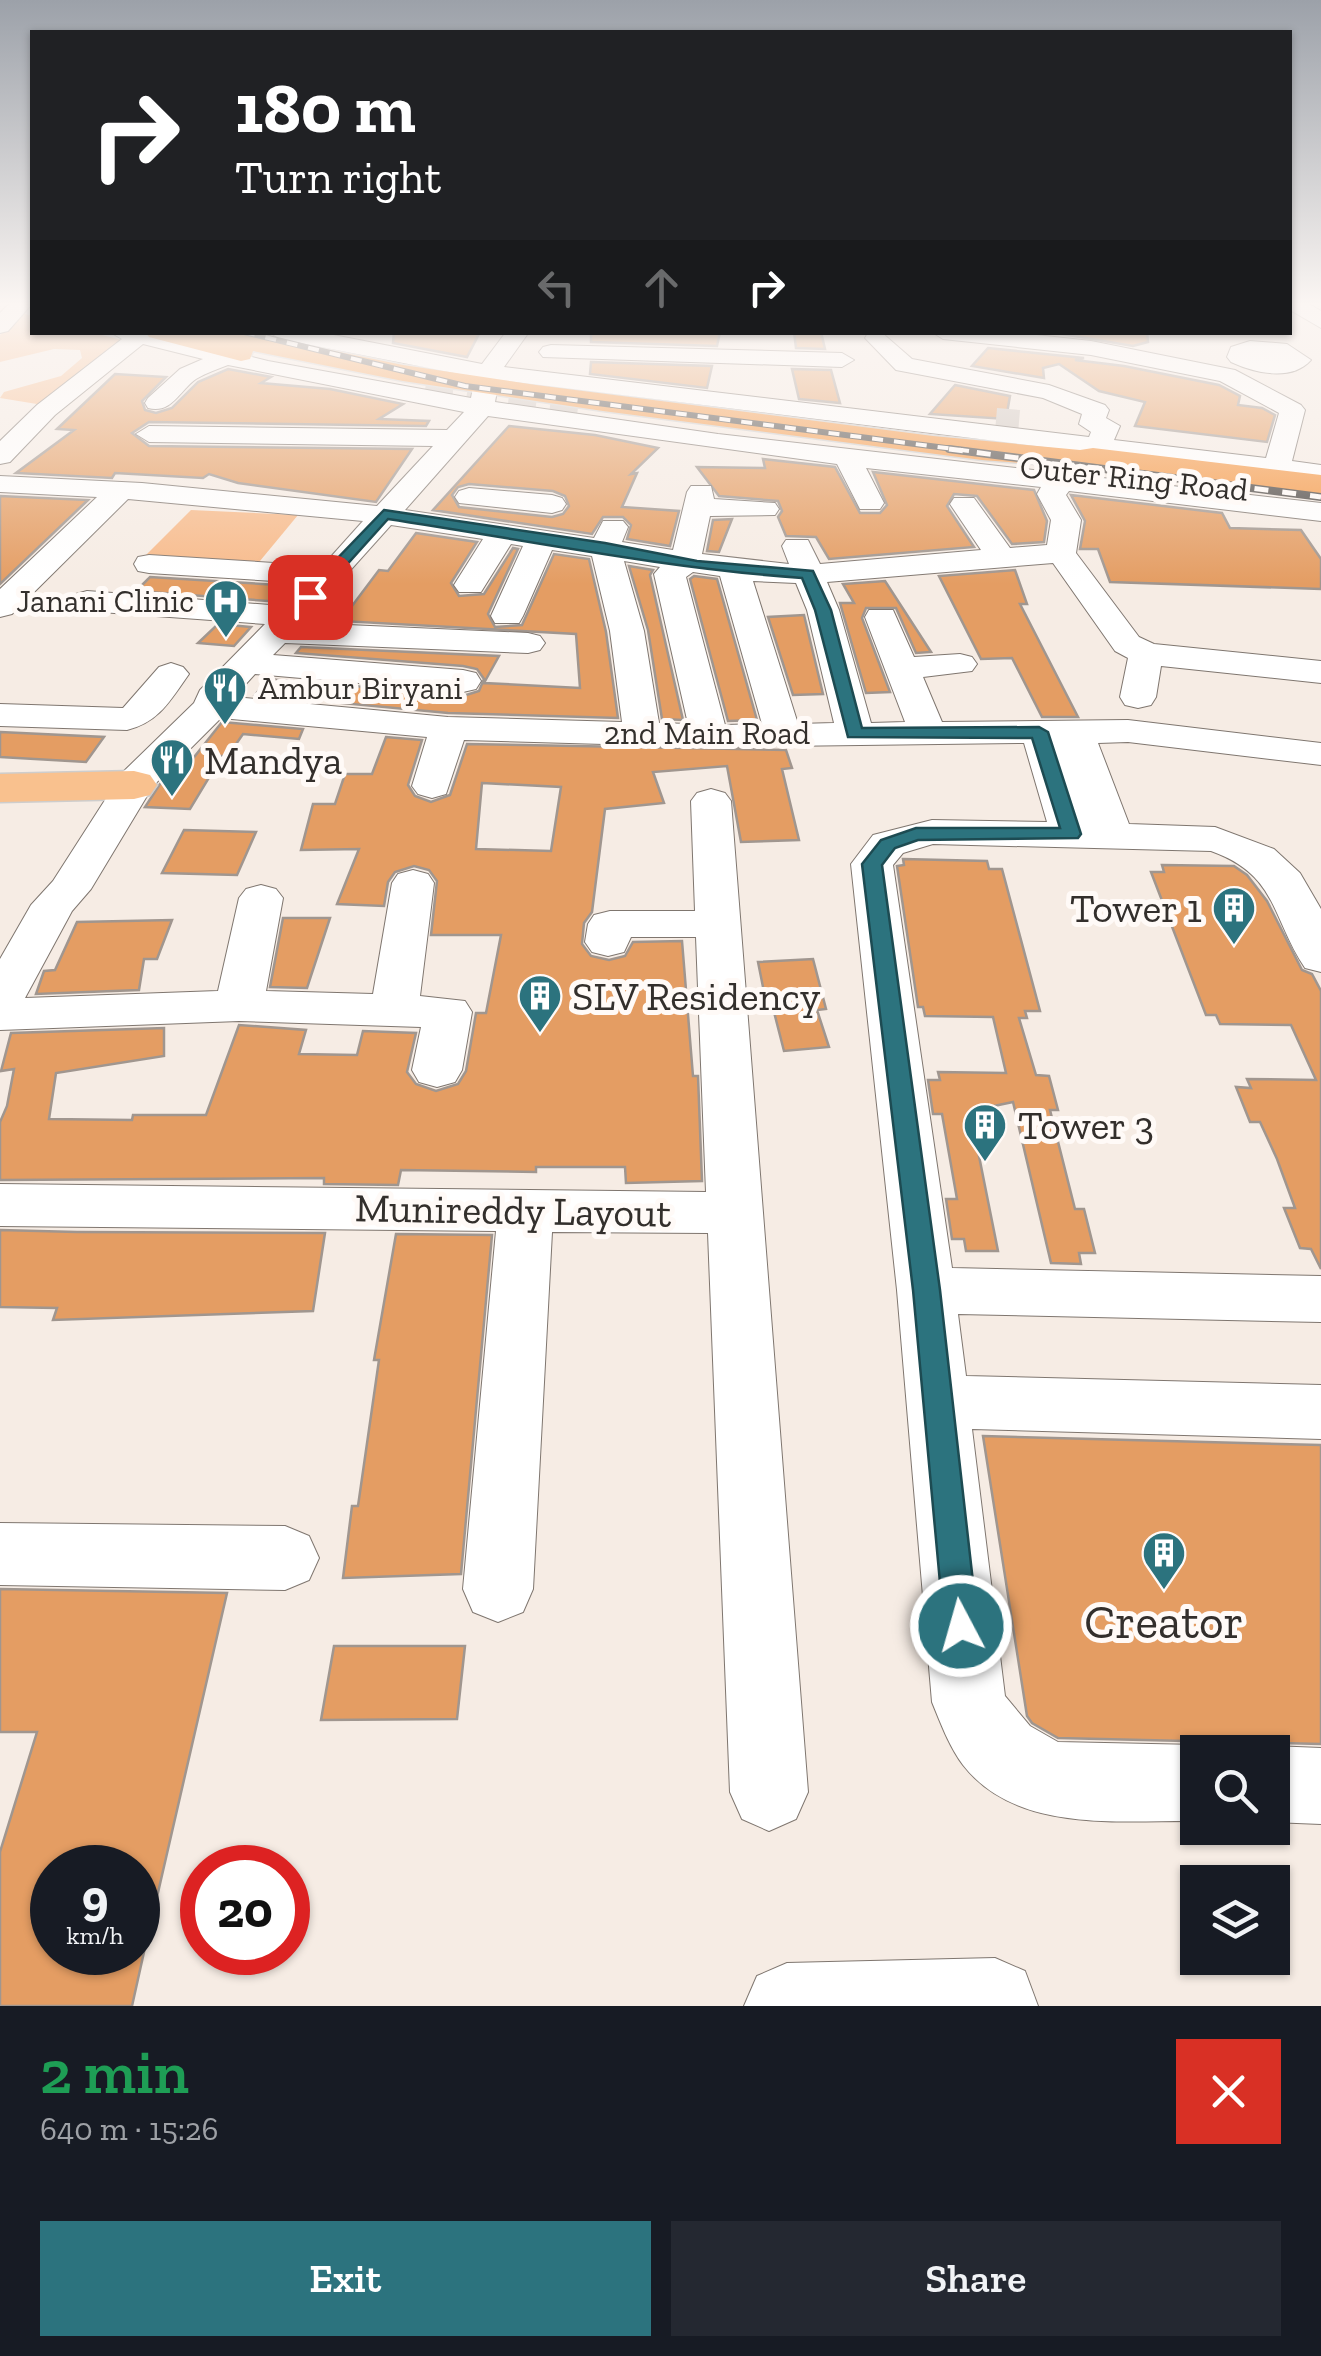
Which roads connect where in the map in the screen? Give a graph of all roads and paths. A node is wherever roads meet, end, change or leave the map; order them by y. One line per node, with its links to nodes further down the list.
1 (44, 397): 18 (street)
2 (164, 397): 12 (street)
3 (479, 397): 15 (street)
4 (544, 397): 13 (street)
5 (619, 397): 19 (highway, Outer Ring Road)
6 (656, 397): 19 (highway)
7 (729, 397): 19 (street)
8 (1062, 397): 19 (street)
9 (1267, 397): 20 (street)
10 (1313, 397): 11 (street)
11 (1316, 400)
12 (157, 403)
13 (581, 417): 16 (street); 17 (street); 19 (highway, Outer Ring Road)
14 (150, 434): 15 (street)
15 (455, 438): 27 (street)
16 (555, 444)
17 (846, 454): 22 (street); 28 (street)
18 (0, 456)
19 (1122, 459): 20 (street); 22 (street); 24 (highway, Outer Ring Road); 26 (highway, Outer Ring Road); 32 (street)
20 (1280, 460): 21 (street)
21 (1321, 473)
22 (1063, 480): 37 (street)
23 (0, 484): 25 (street)
24 (1321, 485)
25 (132, 490): 27 (street); 36 (street); 47 (street)
26 (1321, 498)
27 (395, 503): 29 (street); 33 (street); 49 (street)
28 (870, 503)
29 (552, 504)
30 (964, 504): 38 (street)
31 (765, 509): 41 (street)
32 (1321, 512)
33 (504, 532): 35 (street); 45 (street)
34 (609, 537): 35 (street); 41 (street); 63 (street)
35 (542, 538): 48 (street)
36 (85, 547)
37 (1060, 553): 38 (street); 51 (street)
38 (1000, 556): 40 (street)
39 (802, 559): 40 (street); 43 (street); 64 (street)
40 (878, 559): 54 (street)
41 (685, 563): 43 (street); 67 (street)
42 (149, 564): 44 (street)
43 (734, 569): 65 (street)
44 (306, 574)
45 (470, 585)
46 (86, 601): 49 (street)
47 (0, 607)
48 (507, 616)
49 (282, 624): 50 (street); 52 (street)
50 (528, 643)
51 (1146, 654): 55 (street); 58 (street)
52 (244, 663): 57 (street); 59 (street)
53 (960, 664): 54 (street)
54 (902, 668): 66 (street)
55 (1321, 672)
56 (171, 674): 60 (street)
57 (462, 681)
58 (1138, 697)
59 (212, 702): 61 (street, 2nd Main Road); 71 (street)
60 (0, 715)
61 (448, 728): 63 (street, 2nd Main Road); 69 (street)
62 (1057, 732): 66 (street, 2nd Main Road); 68 (street, 2nd Main Road); 74 (street)
63 (642, 733): 67 (street, 2nd Main Road)
64 (855, 733): 65 (street, 2nd Main Road); 66 (street, 2nd Main Road)
65 (783, 734): 67 (street, 2nd Main Road)
66 (928, 734)
67 (710, 736)
68 (1321, 754)
69 (432, 786)
70 (0, 788): 71 (main road)
71 (118, 791): 72 (main road); 80 (street)
72 (0, 796)
73 (712, 801): 77 (street)
74 (1092, 834): 79 (street); 87 (street)
75 (413, 882): 82 (street)
76 (261, 898): 81 (street)
77 (718, 924): 78 (street); 86 (street)
78 (608, 942)
79 (1321, 958)
80 (3, 994): 81 (street)
81 (239, 1006): 82 (street)
82 (394, 1010): 83 (street)
83 (437, 1070)
84 (0, 1206): 85 (street, Munireddy Layout)
85 (524, 1210): 86 (street, Munireddy Layout); 93 (street)
86 (737, 1212): 97 (street)
87 (926, 1290): 88 (street); 89 (street)
88 (1321, 1299)
89 (938, 1402): 90 (street); 94 (street)
90 (1321, 1412)
91 (0, 1554): 92 (street)
92 (285, 1558)
93 (498, 1588)
94 (1180, 1783)
95 (1290, 1785): 96 (street)
96 (1321, 1786)
97 (769, 1792)
98 (786, 2006): 99 (street)
99 (995, 2006)

